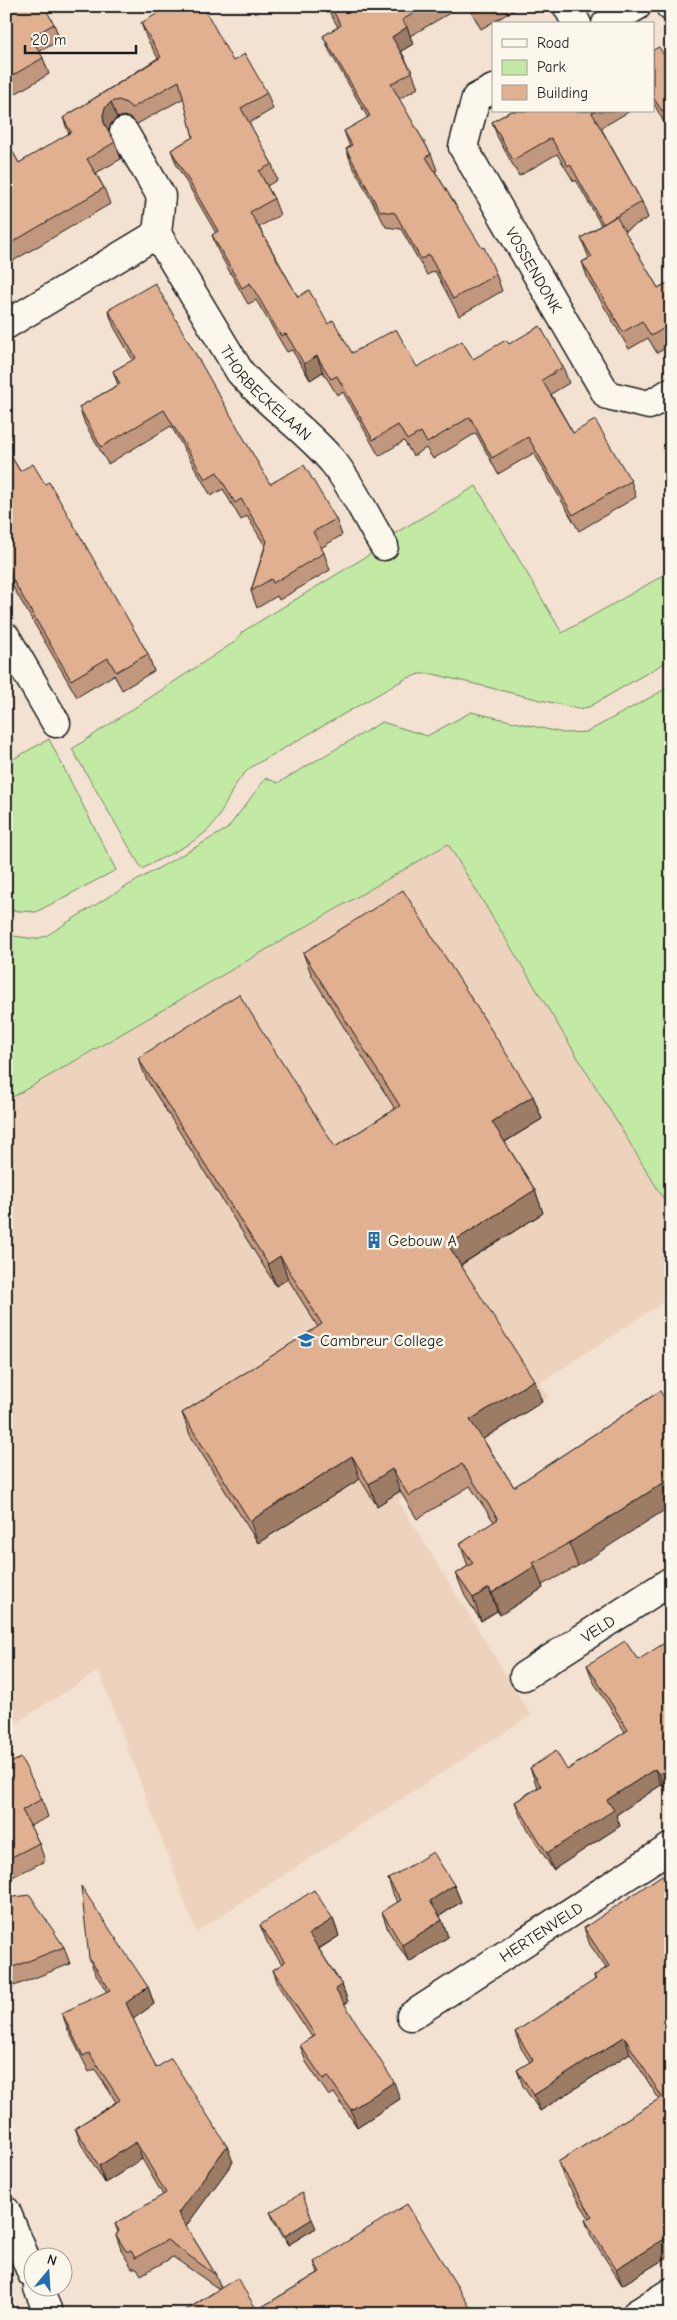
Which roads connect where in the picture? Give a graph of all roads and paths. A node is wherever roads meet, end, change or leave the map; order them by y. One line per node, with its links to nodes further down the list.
1 (567, 6): 3 (street)
2 (637, 6): 4 (street)
3 (576, 22)
4 (609, 22)
5 (492, 89): 9 (street, VOSSENDONK)
6 (124, 132): 7 (street)
7 (156, 234): 8 (street); 10 (street, THORBECKELAAN)
8 (6, 324)
9 (671, 392)
10 (384, 546)
11 (6, 637): 12 (street)
12 (56, 723)
13 (671, 1581): 14 (street, VELD)
14 (524, 1676)
15 (671, 1847): 16 (street, HERTENVELD)
16 (412, 2016)
17 (6, 2211): 18 (street)
18 (22, 2250)
19 (671, 2292): 22 (street)
20 (42, 2298): 21 (street)
21 (49, 2314)
22 (636, 2314)

